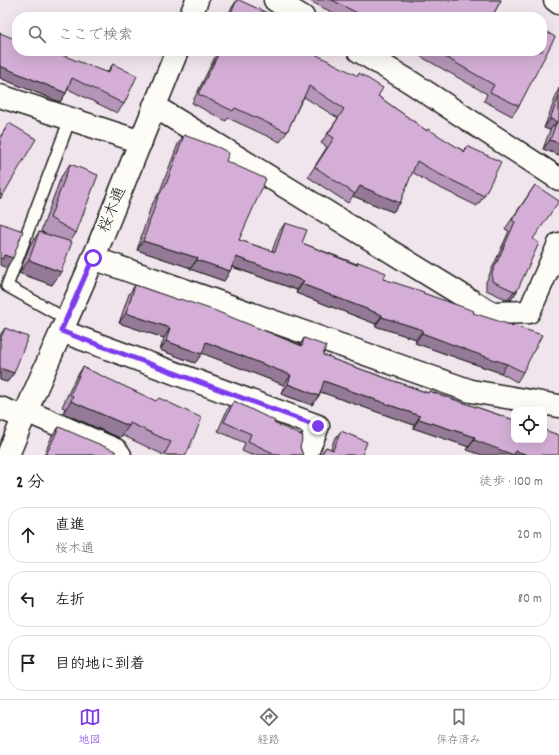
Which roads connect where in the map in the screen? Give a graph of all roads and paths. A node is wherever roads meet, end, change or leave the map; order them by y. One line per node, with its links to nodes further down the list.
1 (197, 0): 5 (street)
2 (275, 0): 6 (street)
3 (555, 0): 4 (street)
4 (559, 3)
5 (192, 12)
6 (295, 12)
7 (175, 56): 10 (street, 桜木通)
8 (367, 56): 13 (street)
9 (0, 96): 11 (street)
10 (154, 106): 12 (street, 桜木通); 14 (street)
11 (70, 119): 12 (street); 16 (lane)
12 (140, 142): 15 (street, 桜木通)
13 (559, 179)
14 (559, 244)
15 (93, 258): 16 (street, 桜木通); 17 (street)
16 (63, 325): 19 (street, 桜木通); 22 (street)
17 (559, 406)
18 (0, 408): 19 (street)
19 (25, 414): 20 (street, 桜木通); 21 (street)
20 (8, 455)
21 (120, 455)
22 (306, 455)

